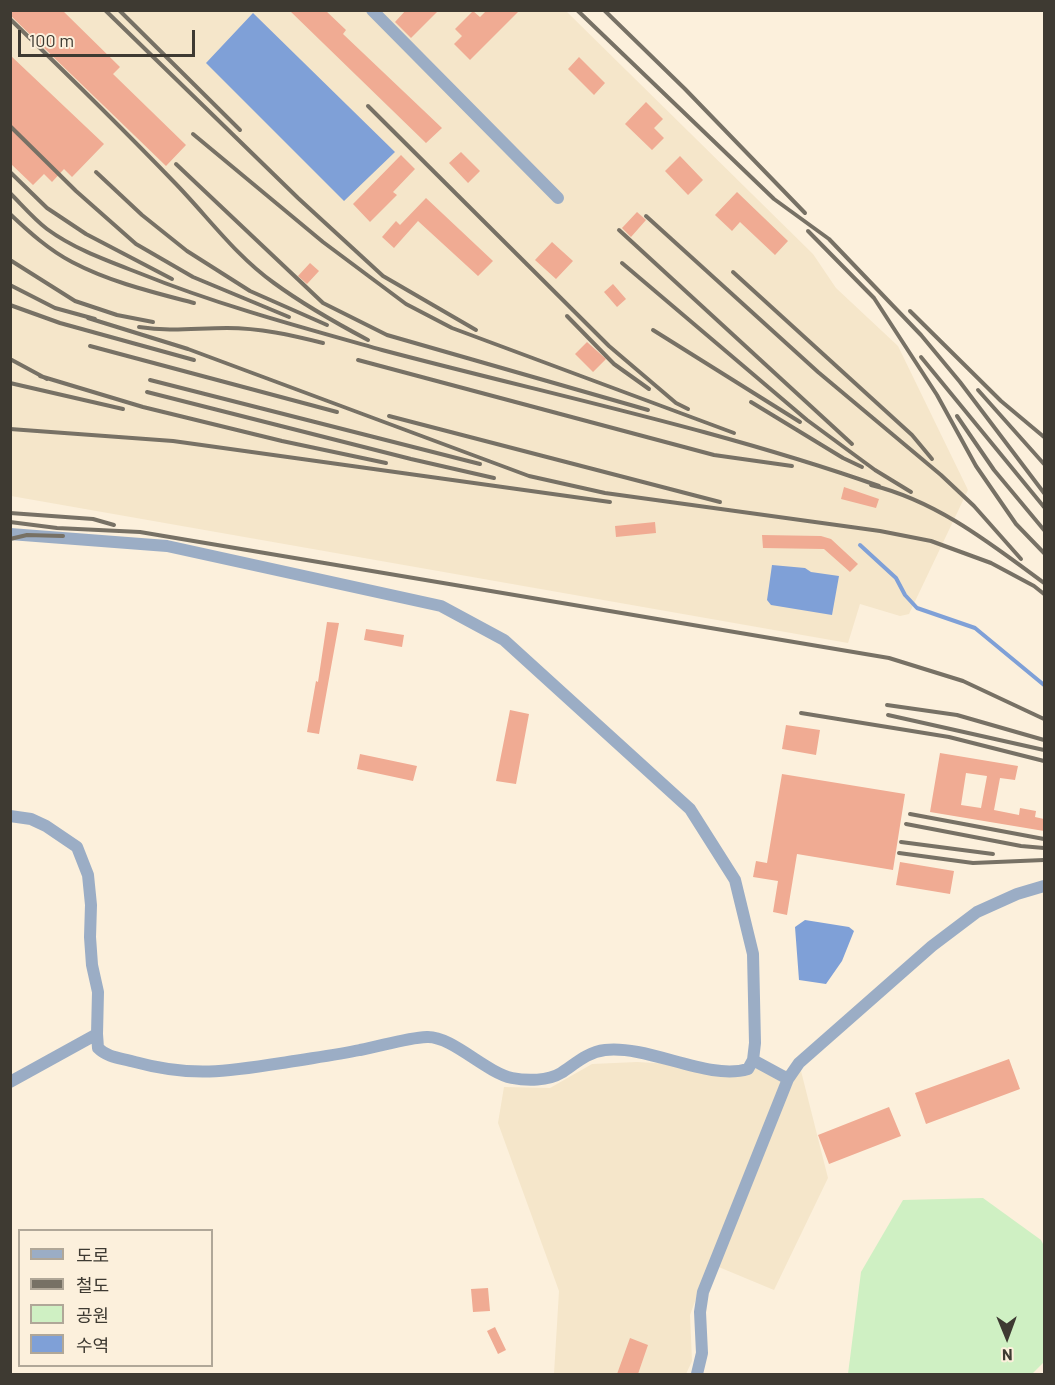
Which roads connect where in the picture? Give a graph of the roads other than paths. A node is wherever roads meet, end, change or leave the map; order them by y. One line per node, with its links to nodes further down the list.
1 (372, 10): 2 (street)
2 (558, 198)
3 (10, 534): 7 (street)
4 (10, 816): 6 (street)
5 (1044, 886): 8 (street)
6 (97, 1034): 7 (street); 9 (street)
7 (753, 1060): 8 (street)
8 (788, 1079): 10 (street)
9 (10, 1082)
10 (697, 1374)

